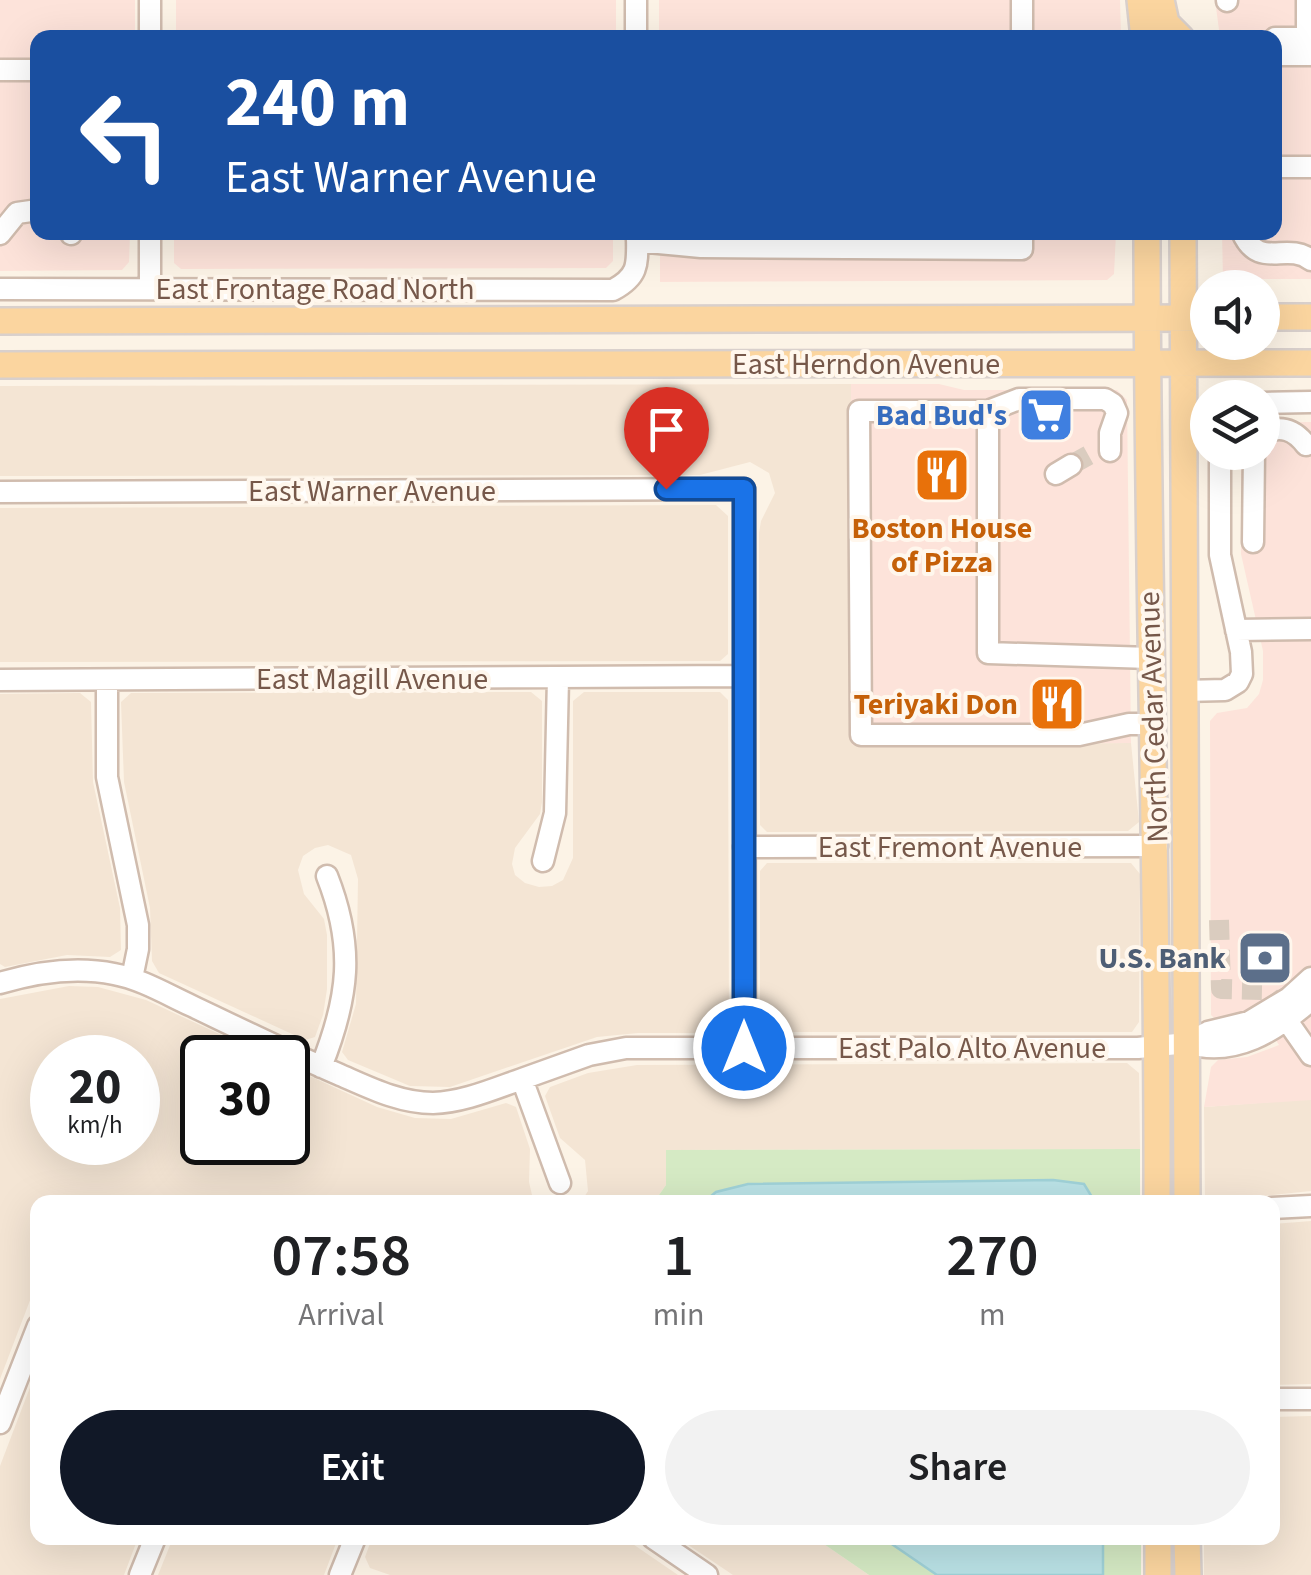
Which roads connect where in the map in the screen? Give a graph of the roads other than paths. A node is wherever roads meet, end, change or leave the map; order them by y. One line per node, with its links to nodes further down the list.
1 (150, 0): 8 (street)
2 (636, 0): 9 (street)
3 (1022, 0): 10 (street)
4 (1140, 0): 11 (main road)
5 (1161, 0): 12 (main road)
6 (1177, 0): 13 (main road)
7 (1307, 0): 15 (street)
8 (150, 30)
9 (636, 30)
10 (1022, 30)
11 (1143, 30)
12 (1173, 30)
13 (1181, 30)
14 (1282, 39): 15 (street)
15 (1310, 44): 16 (street)
16 (1282, 53)
17 (0, 70): 18 (street)
18 (30, 70)
19 (1282, 167): 20 (street)
20 (1311, 167)
21 (30, 211): 22 (street)
22 (0, 234)
23 (150, 240): 33 (street)
24 (637, 240): 33 (street, East Frontage Road North)
25 (656, 240): 26 (street)
26 (1022, 240)
27 (1147, 240): 34 (main road, North Cedar Avenue)
28 (1184, 240): 31 (main road, North Cedar Avenue)
29 (1247, 240): 30 (street)
30 (1311, 260)
31 (1190, 282)
32 (0, 289): 33 (street, East Frontage Road North)
33 (150, 289)
34 (1146, 318): 35 (main road, East Herndon Avenue); 38 (main road, East Herndon Avenue); 40 (main road, North Cedar Avenue)
35 (1190, 318)
36 (1280, 318): 37 (main road)
37 (1311, 318)
38 (0, 322)
39 (1190, 337): 41 (main road, North Cedar Avenue)
40 (1146, 363): 41 (main road, East Herndon Avenue); 43 (main road, East Herndon Avenue); 56 (main road, North Cedar Avenue)
41 (1183, 363): 42 (main road, East Herndon Avenue); 61 (main road, North Cedar Avenue)
42 (1311, 363)
43 (0, 365)
44 (1280, 402): 45 (street)
45 (1311, 402)
46 (988, 411): 49 (street); 56 (street); 62 (street)
47 (1280, 430): 48 (street)
48 (1280, 441)
49 (1110, 451)
50 (1220, 470): 55 (street)
51 (1254, 470): 53 (street)
52 (0, 492): 57 (street, East Warner Avenue)
53 (1252, 542)
54 (1311, 629): 55 (street)
55 (1236, 630): 61 (street)
56 (1150, 658): 62 (main road, North Cedar Avenue); 65 (main road)
57 (744, 676): 58 (street, East Magill Avenue); 64 (street)
58 (558, 678): 60 (street, East Magill Avenue); 66 (street)
59 (0, 680): 60 (street, East Magill Avenue)
60 (107, 680): 68 (street)
61 (1184, 691): 65 (main road, North Cedar Avenue)
62 (1152, 724): 63 (main road, North Cedar Avenue)
63 (1157, 846): 64 (street, East Fremont Avenue); 74 (main road, North Cedar Avenue)
64 (744, 847): 75 (street)
65 (1186, 850): 73 (main road, North Cedar Avenue)
66 (542, 861)
67 (327, 876): 77 (street)
68 (132, 978): 70 (street, East Palo Alto Avenue); 77 (street, East Palo Alto Avenue)
69 (1311, 978): 72 (street)
70 (0, 983)
71 (1311, 1000): 72 (street)
72 (1281, 1012): 73 (street, East Palo Alto Avenue); 76 (street)
73 (1187, 1043): 74 (street, East Palo Alto Avenue); 81 (main road, North Cedar Avenue)
74 (1157, 1046): 75 (street, East Palo Alto Avenue); 80 (main road, North Cedar Avenue)
75 (744, 1048): 78 (street, East Palo Alto Avenue)
76 (1311, 1055)
77 (321, 1067): 78 (street, East Palo Alto Avenue)
78 (522, 1079): 79 (street)
79 (560, 1183)
80 (1157, 1195)
81 (1186, 1195)
82 (1311, 1206): 83 (street)
83 (1280, 1208)
84 (30, 1347): 87 (street)
85 (1280, 1400): 86 (street)
86 (1311, 1400)
87 (0, 1424)
88 (152, 1545): 94 (street)
89 (353, 1545): 93 (street)
90 (663, 1545): 95 (street)
91 (1158, 1545): 96 (main road)
92 (1187, 1545): 97 (main road)
93 (344, 1574)
94 (140, 1575)
95 (708, 1575)
96 (1158, 1575)
97 (1188, 1575)

